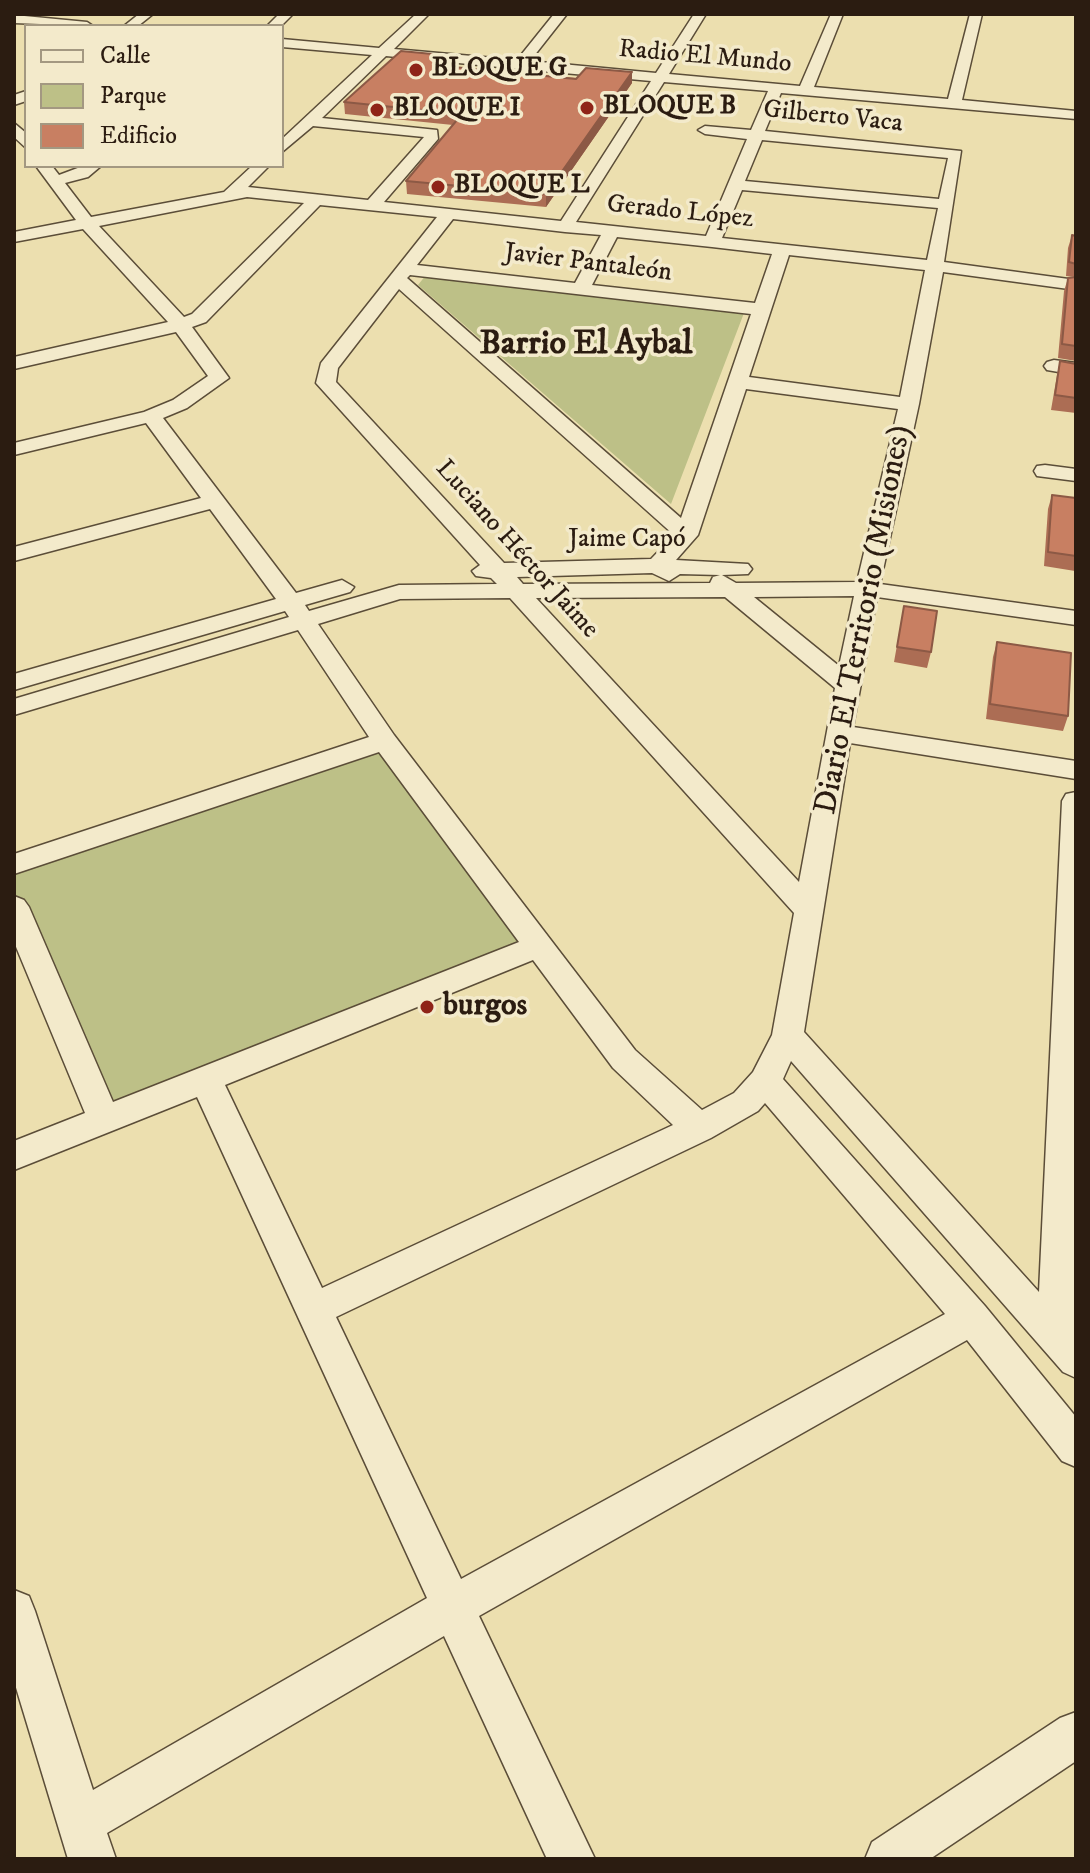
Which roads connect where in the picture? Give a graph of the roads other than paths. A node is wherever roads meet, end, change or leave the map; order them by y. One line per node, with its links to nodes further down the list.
1 (423, 14): 9 (street)
2 (561, 14): 10 (street)
3 (700, 14): 11 (street)
4 (837, 14): 13 (street)
5 (976, 14): 14 (street)
6 (14, 19): 7 (street)
7 (66, 24)
8 (284, 43): 9 (street, Radio El Mundo)
9 (384, 53): 10 (street, Radio El Mundo); 16 (street)
10 (520, 65): 11 (street, Radio El Mundo)
11 (659, 78): 12 (street, Radio El Mundo); 32 (street)
12 (776, 88): 13 (street, Radio El Mundo); 18 (street)
13 (805, 91): 14 (street, Radio El Mundo)
14 (954, 104): 15 (street, Radio El Mundo)
15 (1076, 115)
16 (310, 121): 19 (street); 29 (street)
17 (705, 130): 18 (street, Gilberto Vaca)
18 (757, 135): 20 (street, Gilberto Vaca); 25 (street)
19 (284, 145)
20 (956, 154): 28 (street, Diario El Territorio (Misiones))
21 (46, 168): 24 (street)
22 (90, 168): 24 (street)
23 (259, 168): 26 (street)
24 (56, 181): 31 (street)
25 (736, 185): 28 (street); 35 (street)
26 (230, 195): 27 (street, Gerado López); 31 (street, Gerado López)
27 (317, 199): 29 (street, Gerado López); 42 (street)
28 (944, 204): 37 (street, Diario El Territorio (Misiones))
29 (373, 205): 30 (street, Gerado López)
30 (449, 213): 32 (street, Gerado López); 38 (street, Luciano Héctor Jaime)
31 (87, 223): 34 (street, Gerado López); 42 (street)
32 (565, 227): 33 (street, Gerado López)
33 (612, 231): 35 (street, Gerado López); 40 (street)
34 (14, 237)
35 (712, 242): 36 (street, Gerado López)
36 (782, 250): 37 (street, Gerado López); 41 (street)
37 (936, 266): 39 (street, Gerado López); 47 (street, Diario El Territorio (Misiones))
38 (402, 274): 40 (street, Javier Pantaleón); 53 (street); 57 (street, Luciano Héctor Jaime)
39 (1076, 285)
40 (581, 289): 41 (street, Javier Pantaleón)
41 (764, 310): 46 (street)
42 (181, 325): 43 (street); 48 (street)
43 (17, 357)
44 (1054, 366): 45 (street)
45 (1076, 369)
46 (739, 382): 47 (street); 53 (street)
47 (909, 404): 58 (street, Diario El Territorio (Misiones))
48 (151, 416): 49 (street); 52 (street)
49 (14, 449)
50 (1045, 471): 51 (street)
51 (1076, 475)
52 (215, 501): 54 (street); 63 (street)
53 (687, 535): 55 (street)
54 (14, 554)
55 (657, 566): 56 (street, Jaime Capó); 57 (street, Jaime Capó); 60 (street)
56 (708, 569): 58 (street, Jaime Capó); 59 (street)
57 (497, 571): 61 (street, Luciano Héctor Jaime); 63 (street, Jaime Capó)
58 (869, 578): 59 (street, Jaime Capó); 62 (street); 64 (street); 66 (street, Diario El Territorio (Misiones))
59 (726, 588): 60 (street, Jaime Capó); 66 (street)
60 (695, 590): 61 (street, Jaime Capó)
61 (516, 591): 63 (street, Jaime Capó); 74 (street, Luciano Héctor Jaime)
62 (1076, 597)
63 (296, 612): 65 (street); 67 (street); 69 (street)
64 (1076, 618)
65 (14, 682)
66 (849, 687): 68 (street, Diario El Territorio (Misiones))
67 (14, 707)
68 (839, 733): 70 (street); 74 (street, Diario El Territorio (Misiones))
69 (385, 741): 72 (street); 75 (street)
70 (1076, 770)
71 (1076, 801): 84 (street)
72 (14, 864)
73 (14, 907): 79 (street)
74 (808, 910): 76 (street, Diario El Territorio (Misiones))
75 (539, 946): 77 (street); 80 (street)
76 (788, 1035): 78 (street, Diario El Territorio (Misiones)); 84 (street)
77 (205, 1078): 79 (street); 82 (street)
78 (765, 1081): 80 (street); 83 (street)
79 (104, 1119): 81 (street)
80 (699, 1128): 82 (street)
81 (14, 1156)
82 (313, 1310): 86 (street)
83 (972, 1318): 85 (street); 86 (street)
84 (1066, 1348)
85 (1076, 1448)
86 (451, 1608): 89 (street); 90 (street)
87 (14, 1611): 89 (street)
88 (1076, 1734): 91 (street)
89 (87, 1841)
90 (571, 1859)
91 (889, 1859)

